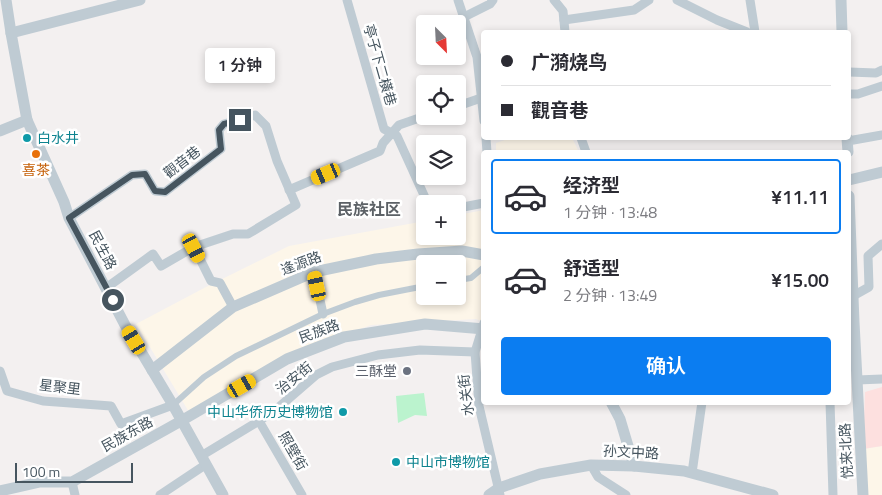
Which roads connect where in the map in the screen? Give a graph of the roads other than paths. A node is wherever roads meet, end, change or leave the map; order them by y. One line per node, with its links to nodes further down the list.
1 (6, 0): 19 (street, 民生路)
2 (140, 0): 19 (street)
3 (347, 0): 29 (street, 亭子下二橫巷)
4 (458, 0): 11 (street)
5 (493, 0): 12 (street)
6 (554, 0): 13 (street)
7 (649, 0): 13 (street)
8 (677, 0): 16 (street)
9 (750, 0): 17 (street)
10 (841, 0): 18 (street)
11 (463, 15)
12 (466, 16)
13 (564, 20): 15 (street)
14 (466, 23): 24 (street)
15 (565, 30)
16 (742, 30)
17 (755, 30)
18 (842, 30)
19 (11, 33): 27 (street, 民生路)
20 (882, 70): 21 (street)
21 (851, 72)
22 (882, 86): 23 (street)
23 (851, 94)
24 (481, 98): 25 (street)
25 (466, 103)
26 (416, 119): 29 (street)
27 (27, 120): 28 (street); 38 (street, 民生路)
28 (0, 131)
29 (392, 133): 34 (street); 35 (street, 亭子下二橫巷)
30 (882, 134): 31 (street)
31 (848, 144)
32 (882, 172): 33 (street)
33 (851, 180)
34 (289, 190): 38 (street, 觀音巷); 40 (street)
35 (424, 195)
36 (481, 204): 37 (street)
37 (466, 206)
38 (69, 218): 46 (street, 民生路)
39 (882, 244): 48 (street)
40 (194, 248): 46 (street); 49 (street)
41 (481, 254): 43 (street, 逢源路)
42 (481, 270): 45 (street)
43 (314, 272): 49 (street, 逢源路); 50 (street)
44 (851, 276): 48 (street, 悦来北路)
45 (466, 279)
46 (106, 288): 55 (street, 民生路)
47 (416, 288): 50 (street)
48 (853, 296): 51 (street, 悦来北路)
49 (233, 307): 55 (street, 逢源路)
50 (323, 314): 60 (street)
51 (851, 322): 58 (street, 悦来北路)
52 (481, 326): 64 (street, 民族路)
53 (481, 332): 54 (street, 水关街)
54 (475, 352): 65 (street, 治安街); 72 (street, 水关街)
55 (152, 370): 60 (street, 民生路)
56 (0, 371): 60 (street, 星聚里)
57 (882, 379): 58 (street)
58 (858, 380): 59 (street, 悦来北路)
59 (854, 398): 80 (street, 悦来北路)
60 (173, 405): 64 (street, 民生路)
61 (613, 405): 68 (street)
62 (702, 405): 69 (street)
63 (830, 405): 79 (street)
64 (181, 421): 66 (street, 民生路); 70 (street, 民族东路)
65 (259, 422): 66 (street, 治安街); 76 (street, 照壁街)
66 (203, 460): 74 (street, 治安街); 75 (street, 民生路)
67 (591, 465): 68 (street, 孙文中路); 72 (street, 孙文中路); 77 (street)
68 (634, 466): 69 (street, 孙文中路)
69 (692, 473): 78 (street, 孙文中路)
70 (72, 482): 71 (street, 民族东路); 73 (street)
71 (0, 491)
72 (496, 493)
73 (75, 495)
74 (160, 495)
75 (222, 495)
76 (302, 495)
77 (626, 495)
78 (773, 495)
79 (833, 495)
80 (862, 495)

